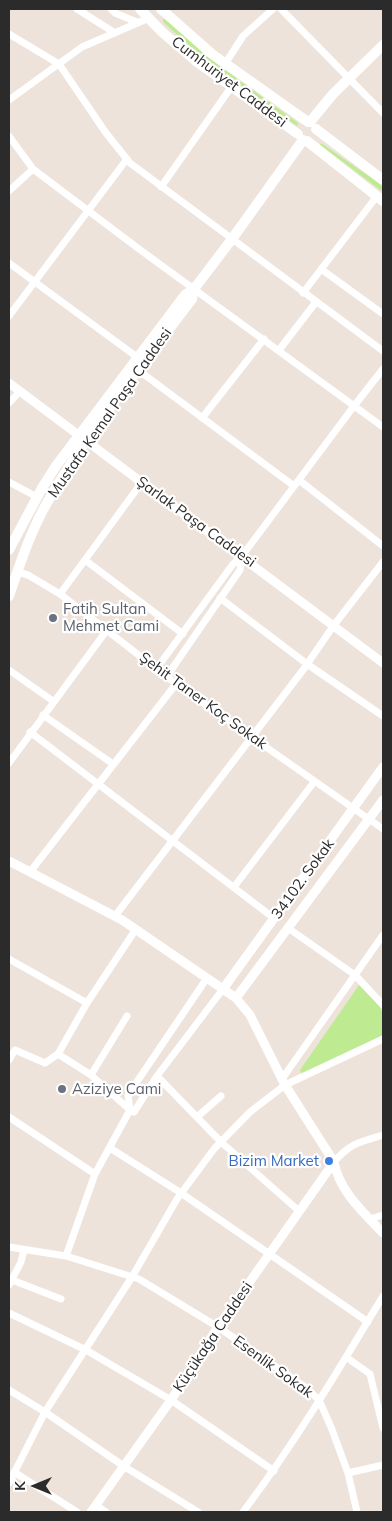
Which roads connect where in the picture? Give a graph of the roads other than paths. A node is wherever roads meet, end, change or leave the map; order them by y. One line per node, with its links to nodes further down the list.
1 (77, 9): 10 (street)
2 (111, 9): 8 (street)
3 (140, 9): 7 (main road, Cumhuriyet Caddesi)
4 (162, 9): 7 (main road); 13 (main road, Cumhuriyet Caddesi)
5 (273, 9): 13 (street)
6 (282, 9): 14 (street)
7 (149, 18): 8 (street); 15 (main road, Cumhuriyet Caddesi)
8 (137, 22): 10 (street)
9 (9, 34): 12 (street)
10 (115, 34): 12 (street)
11 (383, 45): 14 (main road)
12 (59, 64): 16 (street); 21 (street)
13 (225, 64): 18 (main road, Cumhuriyet Caddesi)
14 (349, 78): 17 (street); 18 (main road)
15 (232, 86): 20 (main road, Cumhuriyet Caddesi); 24 (street)
16 (9, 100)
17 (383, 113)
18 (311, 124): 20 (main road); 20 (main road, Cumhuriyet Caddesi); 23 (main road, Cumhuriyet Caddesi)
19 (9, 136): 22 (street)
20 (303, 138): 26 (main road, Cumhuriyet Caddesi); 28 (main road, Mustafa Kemal Paşa Caddesi)
21 (127, 159): 24 (street); 27 (street)
22 (33, 168): 25 (street); 27 (street)
23 (383, 180)
24 (161, 186): 28 (street)
25 (9, 191)
26 (380, 198): 30 (street)
27 (88, 209): 31 (street); 32 (street)
28 (232, 239): 32 (main road, Mustafa Kemal Paşa Caddesi); 33 (street)
29 (9, 263): 31 (street)
30 (321, 269): 33 (street); 35 (street)
31 (34, 282): 36 (street); 40 (street)
32 (194, 290): 37 (street); 40 (main road, Mustafa Kemal Paşa Caddesi); 42 (main road, Mustafa Kemal Paşa Caddesi)
33 (303, 292): 34 (street)
34 (316, 302): 38 (street); 39 (street)
35 (383, 314)
36 (9, 316)
37 (264, 339): 38 (street); 47 (street)
38 (279, 350): 46 (street)
39 (383, 351)
40 (137, 357): 49 (main road, Mustafa Kemal Paşa Caddesi)
41 (383, 369): 46 (street)
42 (138, 370): 47 (street); 49 (main road, Mustafa Kemal Paşa Caddesi)
43 (9, 383): 44 (street, Şarlak Paşa Caddesi)
44 (20, 391): 45 (street); 49 (street, Şarlak Paşa Caddesi)
45 (9, 403)
46 (354, 406): 48 (street); 52 (street)
47 (202, 418): 52 (street)
48 (383, 427)
49 (83, 439): 51 (street, Şarlak Paşa Caddesi); 53 (main road, Mustafa Kemal Paşa Caddesi); 59 (main road, Mustafa Kemal Paşa Caddesi)
50 (9, 482): 53 (street)
51 (142, 482): 57 (street, Şarlak Paşa Caddesi); 58 (street)
52 (297, 483): 54 (street); 57 (street)
53 (37, 497): 55 (main road, Mustafa Kemal Paşa Caddesi)
54 (383, 546)
55 (9, 550)
56 (9, 554): 59 (main road)
57 (242, 556): 65 (street); 66 (street, Şarlak Paşa Caddesi); 68 (street)
58 (85, 560): 63 (street); 68 (street)
59 (21, 562): 61 (main road, Mustafa Kemal Paşa Caddesi); 62 (street)
60 (383, 562): 66 (street)
61 (13, 570): 62 (street, Şehit Taner Koç Sokak); 64 (main road, Mustafa Kemal Paşa Caddesi)
62 (28, 575): 63 (street, Şehit Taner Koç Sokak)
63 (60, 594): 67 (street, Şehit Taner Koç Sokak)
64 (9, 596)
65 (220, 598): 70 (street); 73 (street)
66 (334, 625): 69 (street, Şarlak Paşa Caddesi); 70 (street)
67 (107, 630): 71 (street, Şehit Taner Koç Sokak); 75 (street)
68 (183, 634): 71 (street)
69 (383, 663)
70 (307, 664): 77 (street); 79 (street)
71 (157, 668): 73 (street, Şehit Taner Koç Sokak)
72 (9, 670): 75 (street)
73 (166, 676): 74 (street, Şehit Taner Koç Sokak)
74 (176, 684): 79 (street, Şehit Taner Koç Sokak); 81 (street)
75 (53, 701): 76 (street)
76 (43, 714): 78 (street); 81 (street)
77 (383, 716)
78 (30, 732): 80 (street); 84 (street)
79 (251, 737): 83 (street, Şehit Taner Koç Sokak); 89 (street)
80 (9, 763)
81 (113, 764): 84 (street)
82 (383, 767): 86 (street, 34102. Sokak)
83 (314, 782): 86 (street, Şehit Taner Koç Sokak); 92 (street)
84 (98, 783): 89 (street); 91 (street)
85 (383, 800): 87 (street, 34102. Sokak)
86 (353, 809): 87 (street, Şehit Taner Koç Sokak); 94 (street, 34102. Sokak)
87 (369, 820): 88 (street, Şehit Taner Koç Sokak); 95 (street, 34102. Sokak)
88 (383, 829)
89 (172, 840): 92 (street); 93 (street)
90 (9, 861): 91 (street)
91 (30, 872): 93 (street)
92 (234, 887): 94 (street)
93 (115, 916): 96 (street)
94 (275, 919): 101 (street, 34102. Sokak)
95 (288, 928): 99 (street); 102 (street, 34102. Sokak)
96 (136, 929): 100 (street); 103 (street)
97 (383, 935): 99 (street)
98 (9, 959): 103 (street)
99 (355, 976): 104 (street); 112 (street)
100 (207, 978): 101 (street); 114 (street)
101 (223, 989): 102 (street); 111 (street)
102 (236, 998): 112 (street)
103 (87, 1003): 108 (street)
104 (383, 1004)
105 (127, 1016): 110 (street)
106 (383, 1039): 112 (street)
107 (12, 1048): 108 (street); 109 (street)
108 (58, 1054): 110 (street)
109 (9, 1060)
110 (91, 1075): 114 (street)
111 (157, 1076): 114 (street); 116 (street)
112 (284, 1082): 118 (street); 120 (street)
113 (221, 1096): 116 (street)
114 (130, 1110): 119 (street)
115 (9, 1116): 121 (street)
116 (197, 1117): 118 (street)
117 (383, 1135): 120 (street)
118 (221, 1142): 122 (street); 123 (street)
119 (110, 1148): 121 (street); 122 (street)
120 (334, 1162): 123 (street, Küçükağa Caddesi); 125 (street)
121 (95, 1174): 130 (street)
122 (181, 1193): 129 (street); 131 (street)
123 (300, 1211): 129 (street, Küçükağa Caddesi)
124 (383, 1215): 125 (street)
125 (370, 1219): 126 (street)
126 (383, 1234)
127 (9, 1247): 128 (street, Esenlik Sokak)
128 (24, 1250): 130 (street, Esenlik Sokak); 132 (street)
129 (270, 1254): 136 (street); 137 (street, Küçükağa Caddesi)
130 (66, 1256): 131 (street, Esenlik Sokak)
131 (132, 1277): 137 (street, Esenlik Sokak); 138 (street)
132 (10, 1283): 134 (street)
133 (383, 1296): 136 (street)
134 (61, 1299)
135 (9, 1313): 138 (street)
136 (368, 1322): 139 (street)
137 (218, 1326): 141 (street, Küçükağa Caddesi); 142 (street, Esenlik Sokak)
138 (86, 1350): 141 (street); 143 (street)
139 (346, 1357): 142 (street); 144 (street)
140 (9, 1390): 143 (street)
141 (171, 1400): 146 (street, Küçükağa Caddesi); 147 (street)
142 (319, 1400): 147 (street); 149 (street, Esenlik Sokak)
143 (45, 1412): 146 (street); 148 (street)
144 (383, 1428)
145 (383, 1465): 149 (street)
146 (125, 1466): 151 (street, Küçükağa Caddesi); 154 (street)
147 (274, 1471): 155 (street)
148 (14, 1472): 150 (street); 152 (street)
149 (348, 1473): 156 (street, Esenlik Sokak)
150 (9, 1483)
151 (94, 1509): 153 (street)
152 (77, 1512)
153 (106, 1512)
154 (198, 1512)
155 (243, 1512)
156 (357, 1512)

